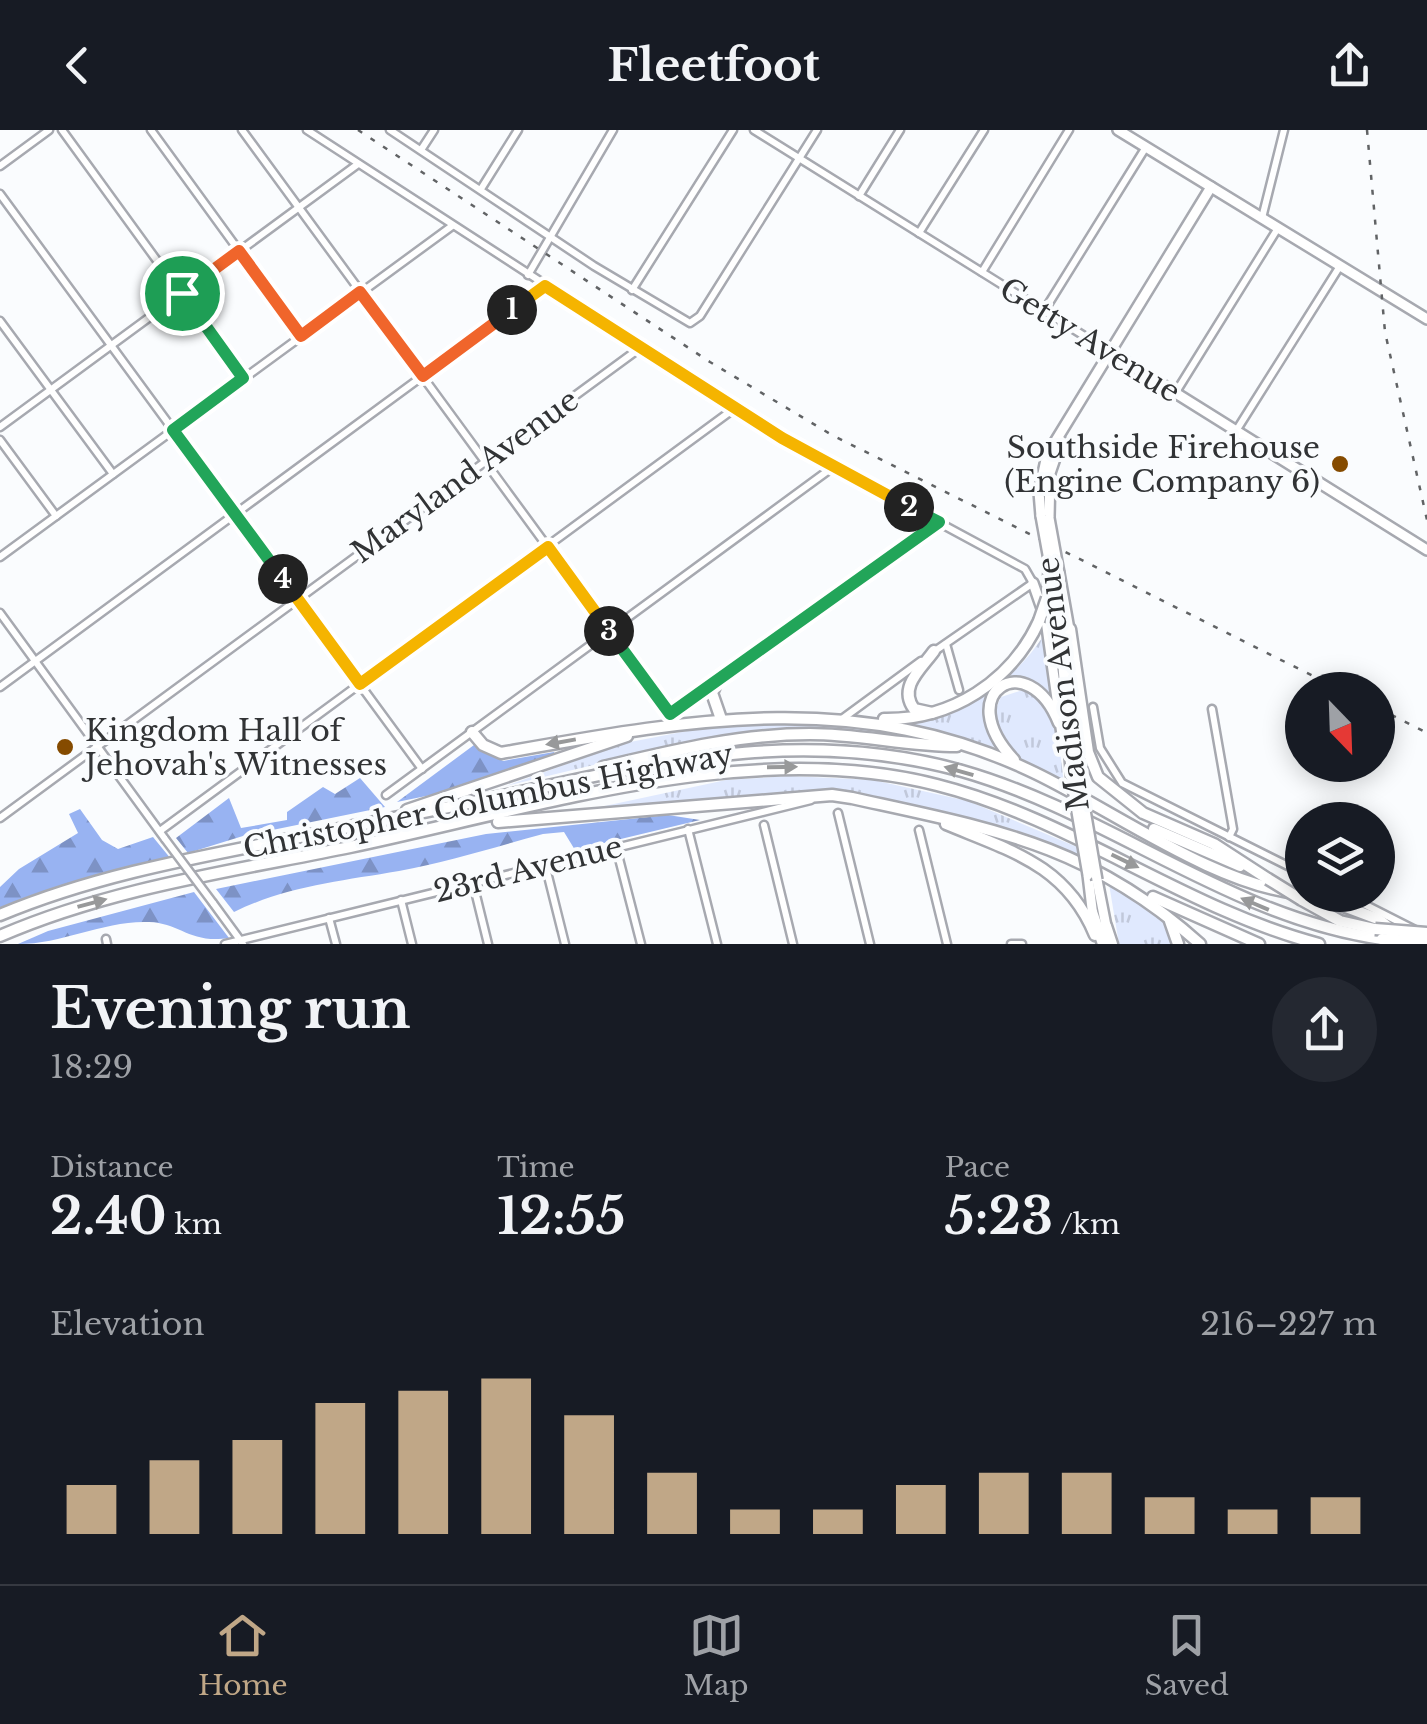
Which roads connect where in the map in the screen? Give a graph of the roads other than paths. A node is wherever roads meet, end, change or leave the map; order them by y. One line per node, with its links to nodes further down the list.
1 (48, 130): 22 (street)
2 (62, 130): 40 (street)
3 (151, 130): 33 (street)
4 (242, 130): 27 (street)
5 (307, 130): 21 (street)
6 (390, 130): 19 (street)
7 (434, 130): 19 (street)
8 (518, 130): 24 (street)
9 (613, 130): 32 (street)
10 (734, 130): 38 (street)
11 (754, 130): 20 (street, Getty Avenue)
12 (817, 130): 20 (street)
13 (900, 130): 26 (street)
14 (984, 130): 31 (street)
15 (1069, 130): 35 (street)
16 (1118, 130): 18 (main road)
17 (1284, 130): 28 (street)
18 (1146, 147): 23 (main road); 41 (street)
19 (422, 150): 24 (street)
20 (799, 158): 26 (street, Getty Avenue); 38 (street)
21 (358, 164): 27 (street); 29 (street)
22 (0, 166)
23 (1211, 188): 28 (main road); 47 (main road, Madison Avenue)
24 (481, 190): 32 (street)
25 (0, 194): 45 (street)
26 (859, 196): 31 (street, Getty Avenue)
27 (298, 208): 33 (street); 39 (street)
28 (1262, 218): 30 (main road)
29 (452, 226): 36 (street); 39 (street)
30 (1278, 228): 34 (main road); 51 (street)
31 (920, 233): 35 (street, Getty Avenue)
32 (551, 236): 36 (street); 38 (street)
33 (239, 251): 40 (street); 44 (street)
34 (1340, 266): 42 (main road); 55 (street)
35 (982, 272): 41 (street, Getty Avenue)
36 (528, 276): 37 (street)
37 (545, 286): 46 (street); 48 (street)
38 (632, 290)
39 (360, 292): 44 (street); 48 (street)
40 (182, 293): 45 (street); 49 (street)
41 (1044, 311): 47 (street, Getty Avenue)
42 (1427, 319)
43 (0, 321): 50 (street)
44 (301, 336): 49 (street)
45 (111, 345): 50 (street); 54 (street)
46 (640, 348): 52 (street); 57 (street, Maryland Avenue)
47 (1110, 352): 51 (main road, Getty Avenue); 62 (main road, Madison Avenue)
48 (423, 376): 57 (street); 60 (street)
49 (243, 378): 54 (street)
50 (51, 389): 53 (street); 59 (street)
51 (1176, 392): 55 (main road, Getty Avenue)
52 (735, 408): 58 (street); 64 (street)
53 (0, 426)
54 (173, 430): 59 (street); 60 (street)
55 (1236, 431): 65 (main road, Getty Avenue)
56 (0, 440): 61 (street)
57 (485, 462): 64 (street); 69 (street, Maryland Avenue)
58 (833, 467): 63 (street); 72 (street)
59 (113, 474): 61 (street)
60 (236, 514): 69 (street); 75 (street)
61 (56, 516): 66 (street)
62 (1045, 517): 67 (main road, Madison Avenue, bridge); 67 (main road, Madison Avenue, bridge)
63 (939, 522): 68 (street); 76 (street)
64 (548, 547): 72 (street); 77 (street)
65 (1427, 550)
66 (0, 556)
67 (1053, 566): 71 (main road, Madison Avenue); 82 (highway, bridge); 94 (main road, Madison Avenue)
68 (1033, 583): 73 (street); 87 (main road)
69 (298, 599): 77 (street); 91 (street, Maryland Avenue)
70 (0, 612): 75 (street)
71 (1070, 628): 94 (main road, Madison Avenue); 113 (highway)
72 (609, 631): 83 (street); 89 (street)
73 (946, 644): 74 (street); 79 (street)
74 (934, 652): 82 (highway); 85 (street)
75 (36, 661): 78 (street); 91 (street)
76 (717, 682): 83 (street); 84 (highway)
77 (360, 684): 93 (street); 107 (street)
78 (0, 688)
79 (959, 690)
80 (1093, 706): 108 (street)
81 (1212, 710): 108 (street)
82 (942, 712): 86 (highway)
83 (671, 719): 84 (highway); 88 (highway)
84 (721, 719): 85 (highway)
85 (842, 719): 86 (highway)
86 (858, 720): 90 (highway)
87 (1059, 724): 92 (highway); 94 (main road)
88 (657, 726): 89 (highway, one-way to 89); 102 (highway)
89 (472, 732): 93 (street)
90 (968, 745): 92 (highway); 97 (highway)
91 (97, 746): 100 (street, Maryland Avenue); 107 (street)
92 (1018, 765): 101 (highway)
93 (422, 769): 95 (street)
94 (1077, 785): 112 (main road, Madison Avenue, bridge)
95 (386, 795)
96 (832, 795): 98 (highway); 104 (highway); 105 (street, 23rd Avenue)
97 (482, 801): 102 (highway, Christopher Columbus Highway); 129 (highway, Christopher Columbus Highway, one-way to 97)
98 (917, 812): 116 (highway); 131 (highway)
99 (838, 813): 140 (street)
100 (0, 818)
101 (1127, 819): 113 (highway); 117 (highway)
102 (368, 823): 123 (highway, Christopher Columbus Highway)
103 (764, 825): 139 (street)
104 (446, 827): 127 (highway, Christopher Columbus Highway, one-way to 104); 147 (highway, Christopher Columbus Highway, one-way to 147)
105 (688, 829): 109 (street, 23rd Avenue); 138 (street)
106 (918, 830): 141 (street)
107 (160, 831): 130 (street, bridge)
108 (1230, 837): 111 (street)
109 (616, 847): 110 (street, 23rd Avenue); 137 (street)
110 (546, 864): 114 (street, 23rd Avenue); 136 (street)
111 (1285, 864)
112 (1092, 878): 119 (main road, Madison Avenue); 126 (main road, Madison Avenue)
113 (1268, 879): 115 (highway, bridge)
114 (473, 882): 118 (street, 23rd Avenue); 135 (street)
115 (1285, 887)
116 (1133, 889): 124 (highway); 146 (highway)
117 (1285, 891)
118 (401, 900): 125 (street, 23rd Avenue); 134 (street)
119 (1092, 912): 131 (highway)
120 (1328, 912): 129 (highway)
121 (1356, 912): 129 (highway)
122 (1379, 912): 128 (street)
123 (0, 915)
124 (1168, 916): 144 (highway); 145 (highway)
125 (329, 918): 130 (street, 23rd Avenue); 133 (street)
126 (1106, 926): 131 (highway)
127 (0, 936)
128 (1427, 937): 129 (highway, Christopher Columbus Highway, bridge)
129 (1388, 939)
130 (242, 942): 132 (street, 23rd Avenue)
131 (1103, 942)
132 (225, 944)
133 (336, 944)
134 (412, 944)
135 (488, 944)
136 (565, 944)
137 (641, 944)
138 (717, 944)
139 (793, 944)
140 (870, 944)
141 (947, 944)
142 (1011, 944): 143 (street)
143 (1022, 944)
144 (1178, 944)
145 (1200, 944)
146 (1259, 944)
147 (1320, 944)

